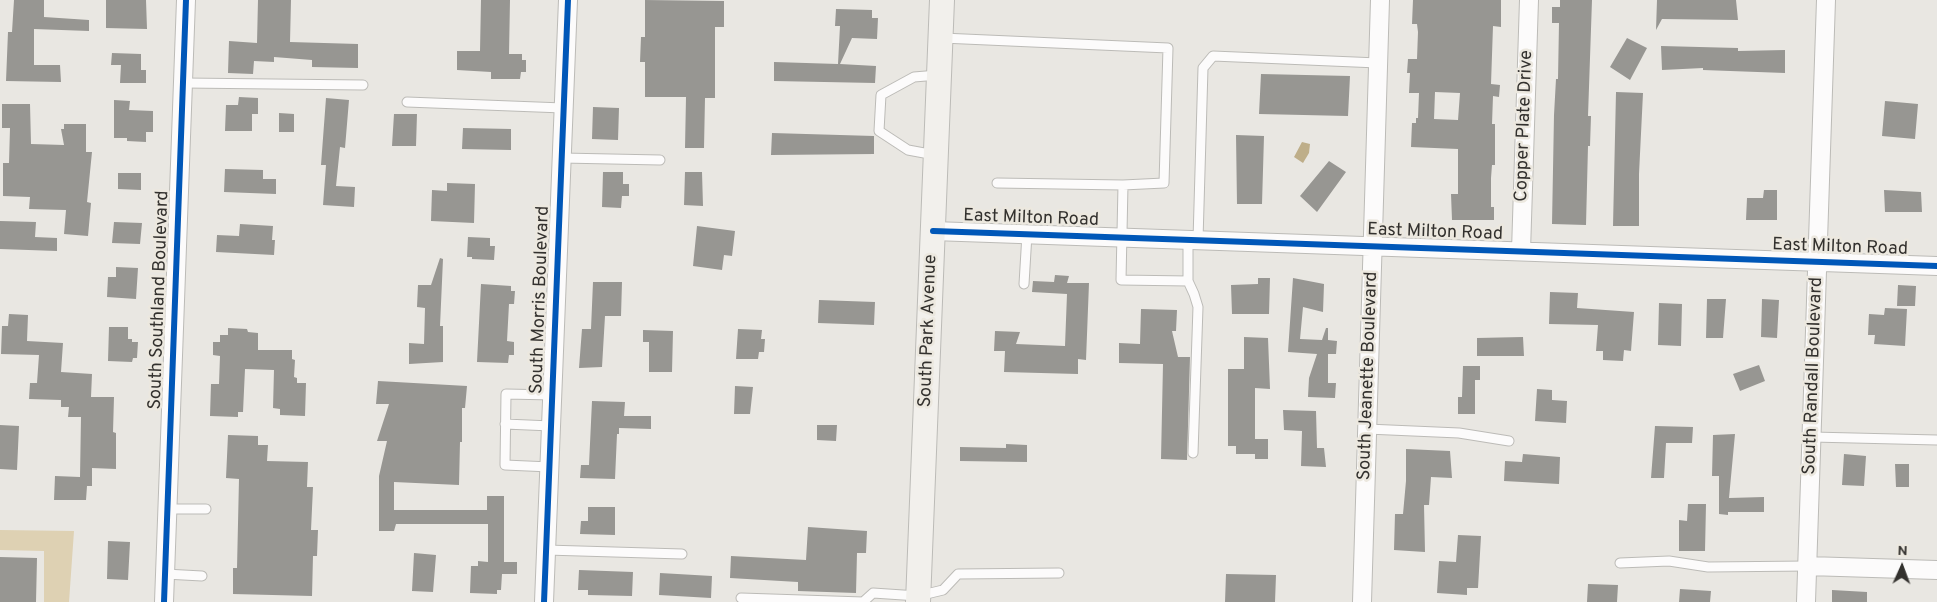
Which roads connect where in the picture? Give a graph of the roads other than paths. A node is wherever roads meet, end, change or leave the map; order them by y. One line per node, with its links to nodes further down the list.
1 (186, 0): 10 (street, South Southland Boulevard)
2 (568, 0): 13 (street, South Morris Boulevard)
3 (942, 0): 7 (main road, South Park Avenue)
4 (1380, 0): 8 (street, South Jeanette Boulevard)
5 (1529, 0): 24 (street, Copper Plate Drive)
6 (1826, 0): 25 (street, South Randall Boulevard)
7 (940, 38): 9 (main road, South Park Avenue); 18 (lane)
8 (1378, 63): 22 (lane); 23 (street, South Jeanette Boulevard)
9 (939, 75): 14 (main road, South Park Avenue); 14 (lane)
10 (184, 84): 11 (lane); 38 (street, South Southland Boulevard)
11 (363, 85)
12 (406, 102): 13 (lane)
13 (562, 108): 15 (street, South Morris Boulevard)
14 (936, 155): 19 (main road, South Park Avenue)
15 (562, 158): 16 (lane); 29 (street, South Morris Boulevard)
16 (660, 160)
17 (998, 183): 18 (lane)
18 (1123, 185): 21 (lane)
19 (933, 231): 20 (street, East Milton Road); 49 (main road, South Park Avenue)
20 (1028, 234): 21 (street, East Milton Road); 28 (lane)
21 (1122, 238): 22 (street, East Milton Road); 27 (lane)
22 (1193, 240): 23 (street, East Milton Road); 27 (lane)
23 (1373, 246): 24 (street, East Milton Road); 32 (street, South Jeanette Boulevard)
24 (1521, 252): 25 (street, East Milton Road)
25 (1817, 262): 26 (street, East Milton Road); 33 (street, South Randall Boulevard)
26 (1937, 266)
27 (1188, 281): 36 (lane)
28 (1024, 284)
29 (552, 395): 30 (lane); 31 (street, South Morris Boulevard)
30 (506, 424): 31 (lane); 37 (lane)
31 (551, 426): 37 (street, South Morris Boulevard)
32 (1367, 429): 34 (lane); 52 (street, South Jeanette Boulevard)
33 (1812, 437): 35 (lane); 43 (street, South Randall Boulevard)
34 (1509, 440)
35 (1937, 440)
36 (1193, 453)
37 (550, 467): 40 (street, South Morris Boulevard)
38 (168, 509): 39 (lane); 46 (street, South Southland Boulevard)
39 (206, 510)
40 (546, 550): 41 (lane); 51 (street, South Morris Boulevard)
41 (682, 554)
42 (1620, 563): 43 (lane)
43 (1808, 566): 44 (street); 53 (street, South Randall Boulevard)
44 (1937, 570)
45 (1059, 573): 49 (lane)
46 (165, 574): 47 (lane); 50 (street, South Southland Boulevard)
47 (202, 576)
48 (741, 598): 49 (lane)
49 (918, 599)
50 (164, 602)
51 (544, 602)
52 (1362, 602)
53 (1806, 602)

